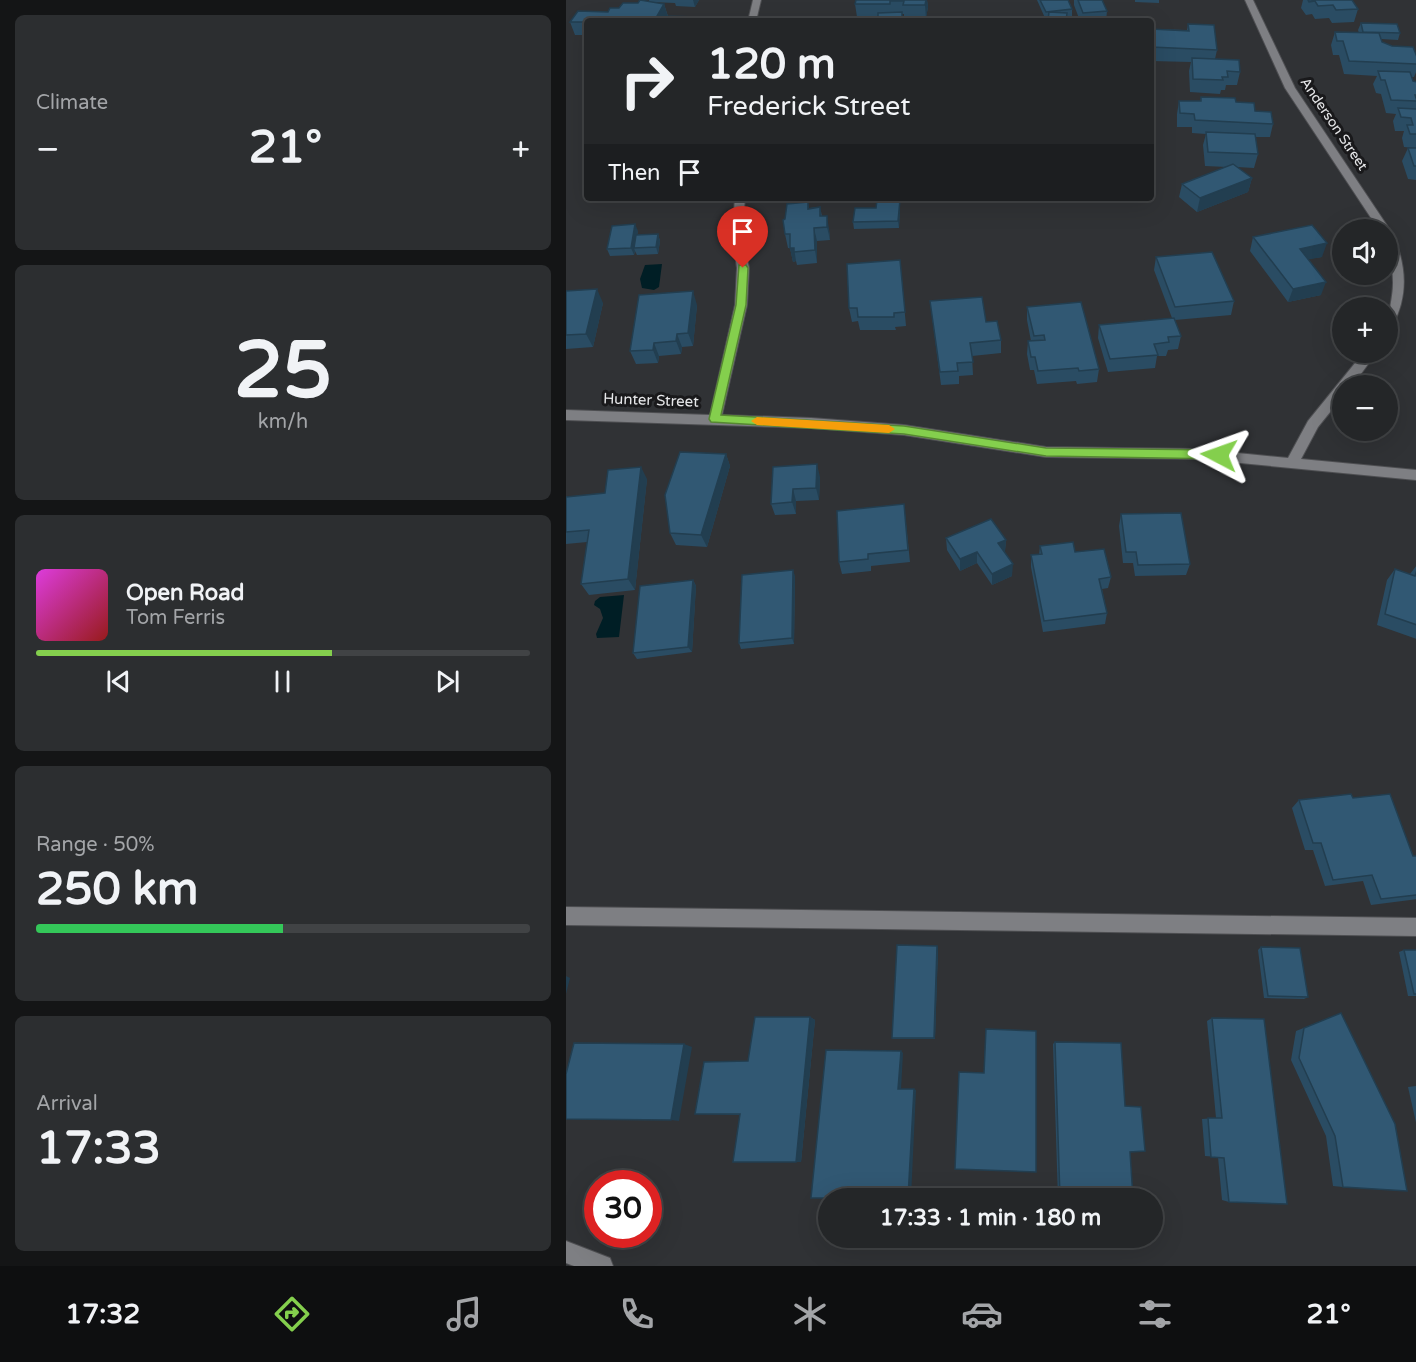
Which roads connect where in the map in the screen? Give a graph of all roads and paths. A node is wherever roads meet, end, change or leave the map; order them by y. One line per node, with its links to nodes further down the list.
1 (757, 0): 3 (street)
2 (1249, 0): 5 (street, Anderson Street)
3 (753, 18)
4 (740, 201): 12 (street)
5 (1378, 219)
6 (1398, 265): 7 (street)
7 (1398, 300)
8 (1363, 363): 9 (street)
9 (1353, 375)
10 (1332, 401): 13 (street)
11 (566, 415): 12 (street, Hunter Street)
12 (715, 419): 13 (street, Hunter Street)
13 (1293, 461): 14 (street, Hunter Street)
14 (1416, 475)
15 (566, 916): 16 (street)
16 (1416, 927)
17 (566, 1252): 18 (street)
18 (602, 1266)

